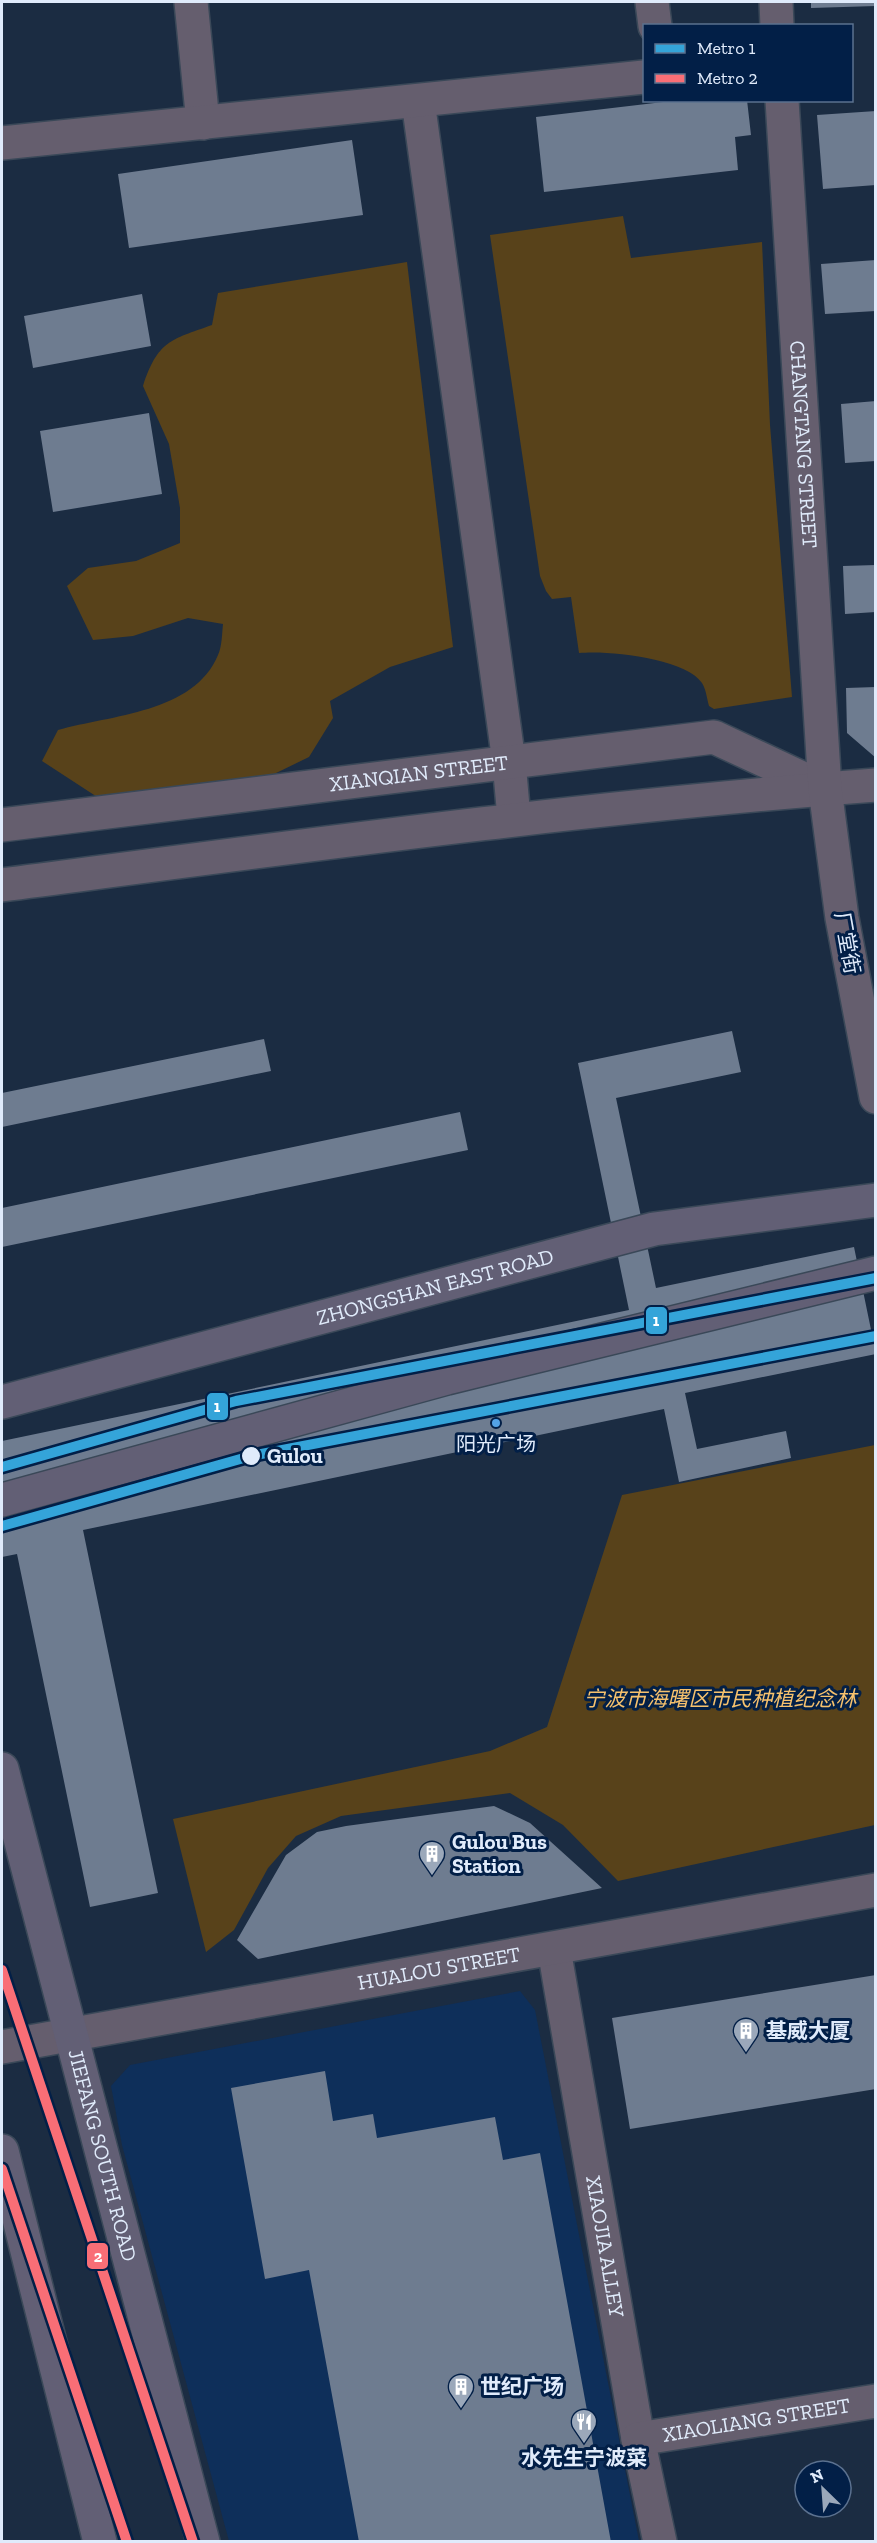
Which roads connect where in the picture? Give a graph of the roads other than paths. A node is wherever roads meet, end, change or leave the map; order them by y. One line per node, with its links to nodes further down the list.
1 (191, 2): 9 (street)
2 (652, 2): 4 (street)
3 (776, 2): 5 (street)
4 (655, 24)
5 (777, 24)
6 (643, 77): 7 (street)
7 (418, 101): 9 (street); 11 (street)
8 (782, 102): 13 (street, CHANGTANG STREET)
9 (203, 123): 10 (street)
10 (2, 143)
11 (509, 762): 13 (street, XIANQIAN STREET); 14 (street); 15 (street, XIANQIAN STREET)
12 (876, 785): 13 (street, XIANQIAN STREET)
13 (825, 789): 14 (street, XIANQIAN STREET); 17 (street, 厂堂街)
14 (514, 818): 16 (street, XIANQIAN STREET)
15 (2, 825)
16 (2, 885)
17 (876, 1097)
18 (876, 1200): 20 (main road, ZHONGSHAN EAST ROAD)
19 (876, 1273): 21 (main road)
20 (2, 1402)
21 (2, 1500)
22 (2, 1769): 25 (main road, JIEFANG SOUTH ROAD)
23 (876, 1890): 24 (street, HUALOU STREET)
24 (554, 1949): 25 (street, HUALOU STREET); 29 (street, XIAOJIA ALLEY)
25 (69, 2034): 26 (street, HUALOU STREET); 31 (main road, JIEFANG SOUTH ROAD)
26 (2, 2047)
27 (2, 2151): 30 (main road)
28 (876, 2402): 29 (street, XIAOLIANG STREET)
29 (638, 2439): 32 (street, XIAOJIA ALLEY)
30 (100, 2541)
31 (203, 2541)
32 (660, 2541)

